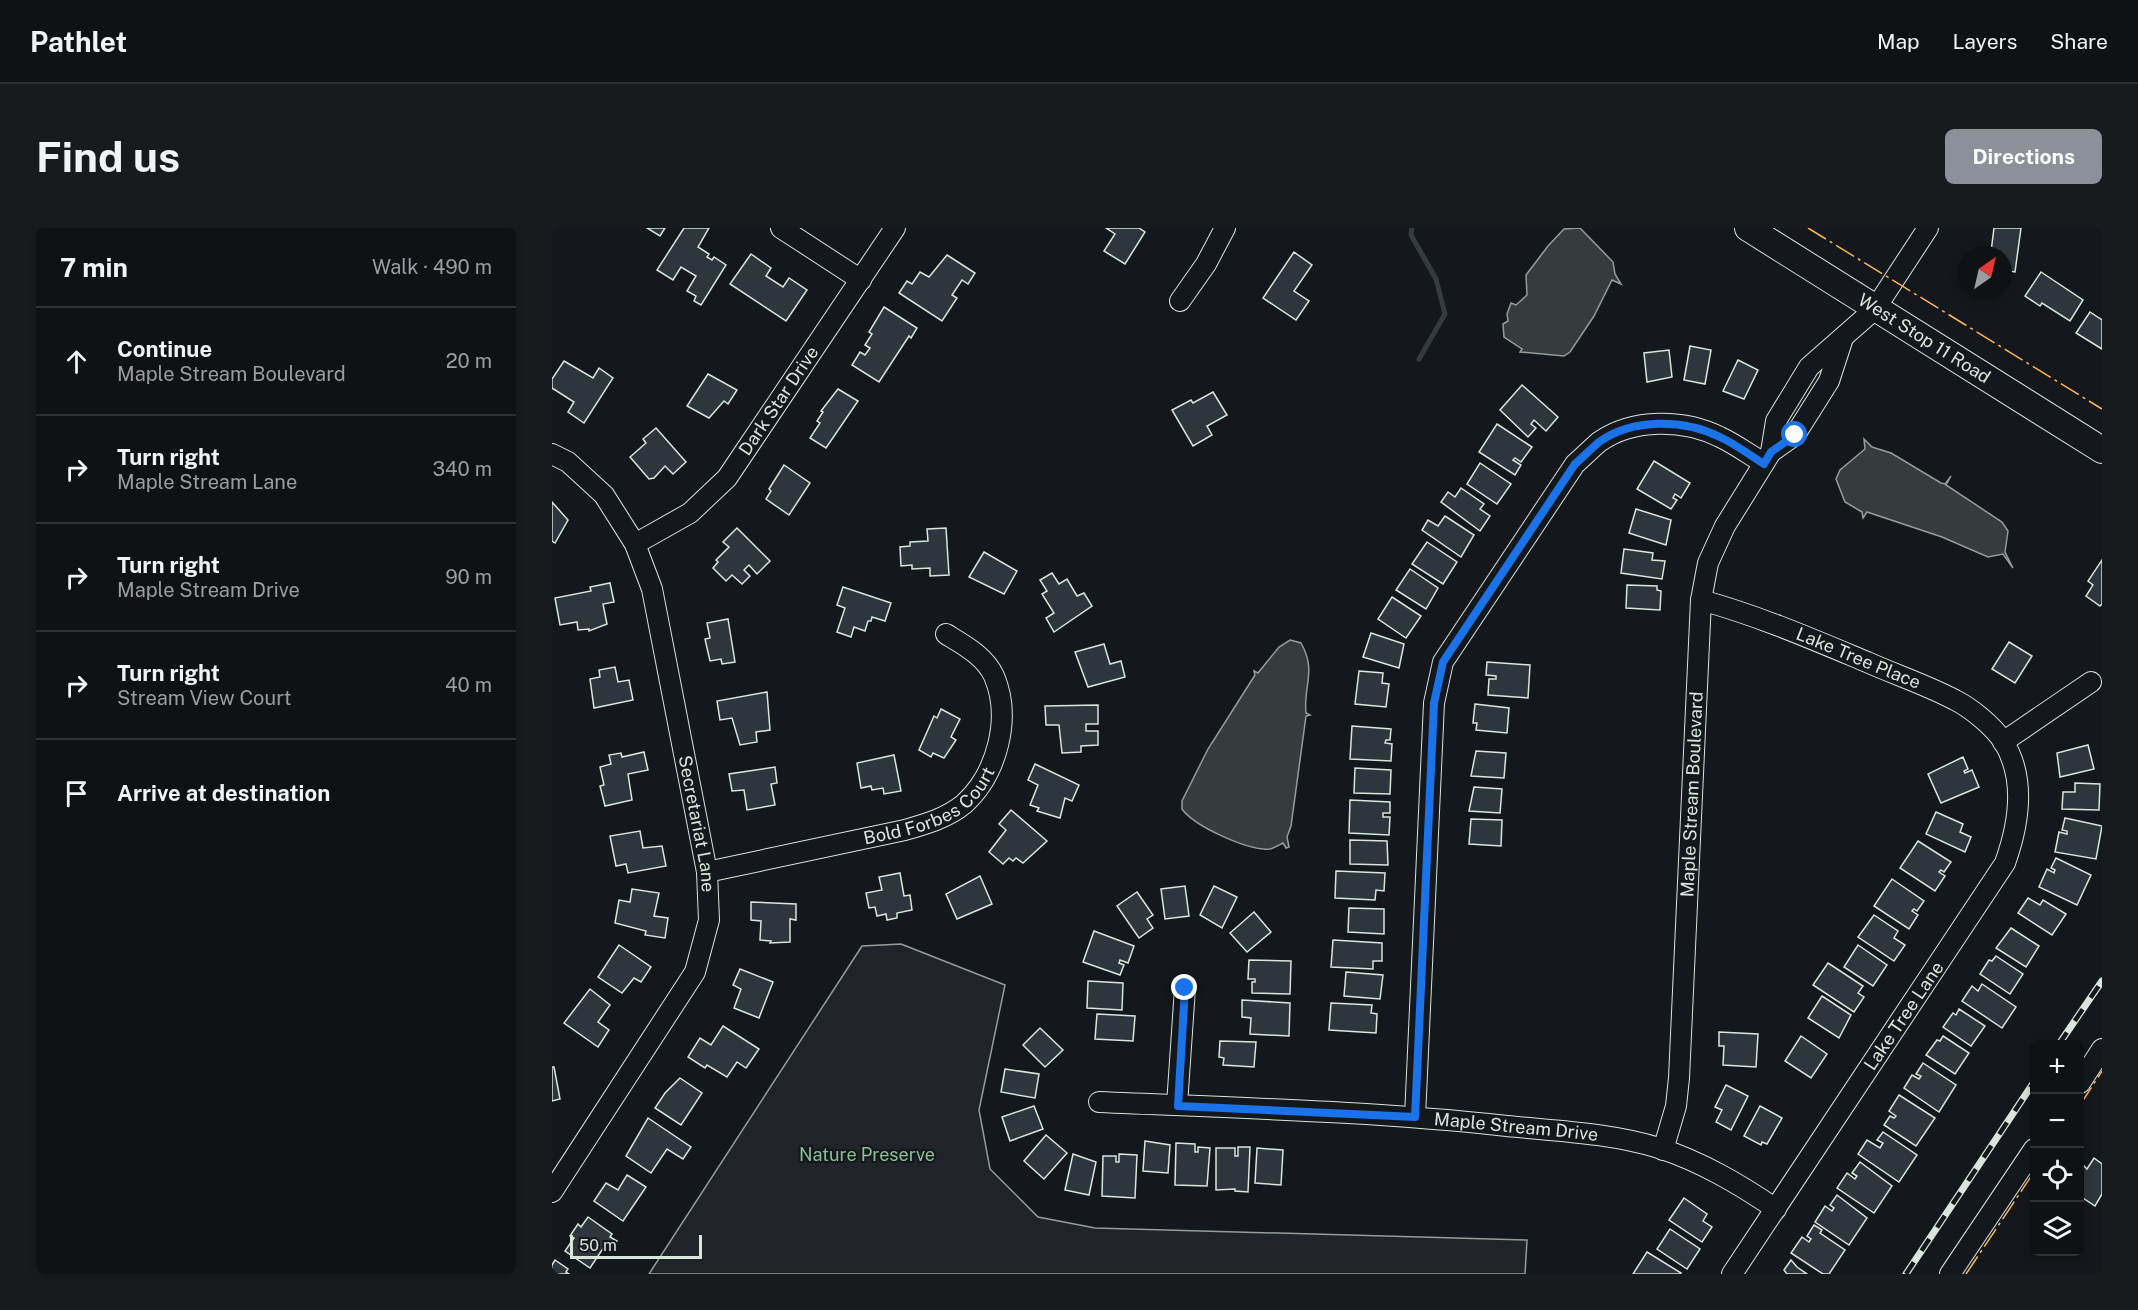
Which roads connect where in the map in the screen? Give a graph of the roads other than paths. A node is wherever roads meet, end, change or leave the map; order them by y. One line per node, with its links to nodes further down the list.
1 (781, 228): 6 (street)
2 (895, 228): 6 (street, Dark Star Drive)
3 (1224, 228): 7 (street)
4 (1748, 228): 8 (main road, West Stop 11 Road)
5 (1928, 228): 8 (street, Maple Stream Boulevard)
6 (861, 280): 12 (street, Dark Star Drive)
7 (1180, 301)
8 (1875, 309): 9 (main road, West Stop 11 Road); 11 (street, Maple Stream Boulevard)
9 (2102, 450)
10 (552, 454): 12 (street, Secretariat Lane)
11 (1767, 458): 13 (street, Maple Stream Boulevard); 23 (street)
12 (635, 544): 17 (street, Secretariat Lane)
13 (1701, 600): 16 (street, Lake Tree Place); 24 (street, Maple Stream Boulevard)
14 (946, 634): 17 (street, Bold Forbes Court)
15 (2091, 682): 16 (street)
16 (2003, 742): 27 (street, Lake Tree Lane)
17 (707, 872): 26 (street, Secretariat Lane)
18 (1185, 988): 22 (street)
19 (2102, 1049): 20 (street)
20 (2084, 1076)
21 (1099, 1102): 22 (street, Maple Stream Drive)
22 (1178, 1106): 23 (street, Maple Stream Drive)
23 (1415, 1117): 24 (street, Maple Stream Drive)
24 (1663, 1150): 27 (street, Maple Stream Drive)
25 (2030, 1155): 29 (street)
26 (555, 1182)
27 (1776, 1209): 28 (street, Lake Tree Lane)
28 (1732, 1274)
29 (1950, 1274)

